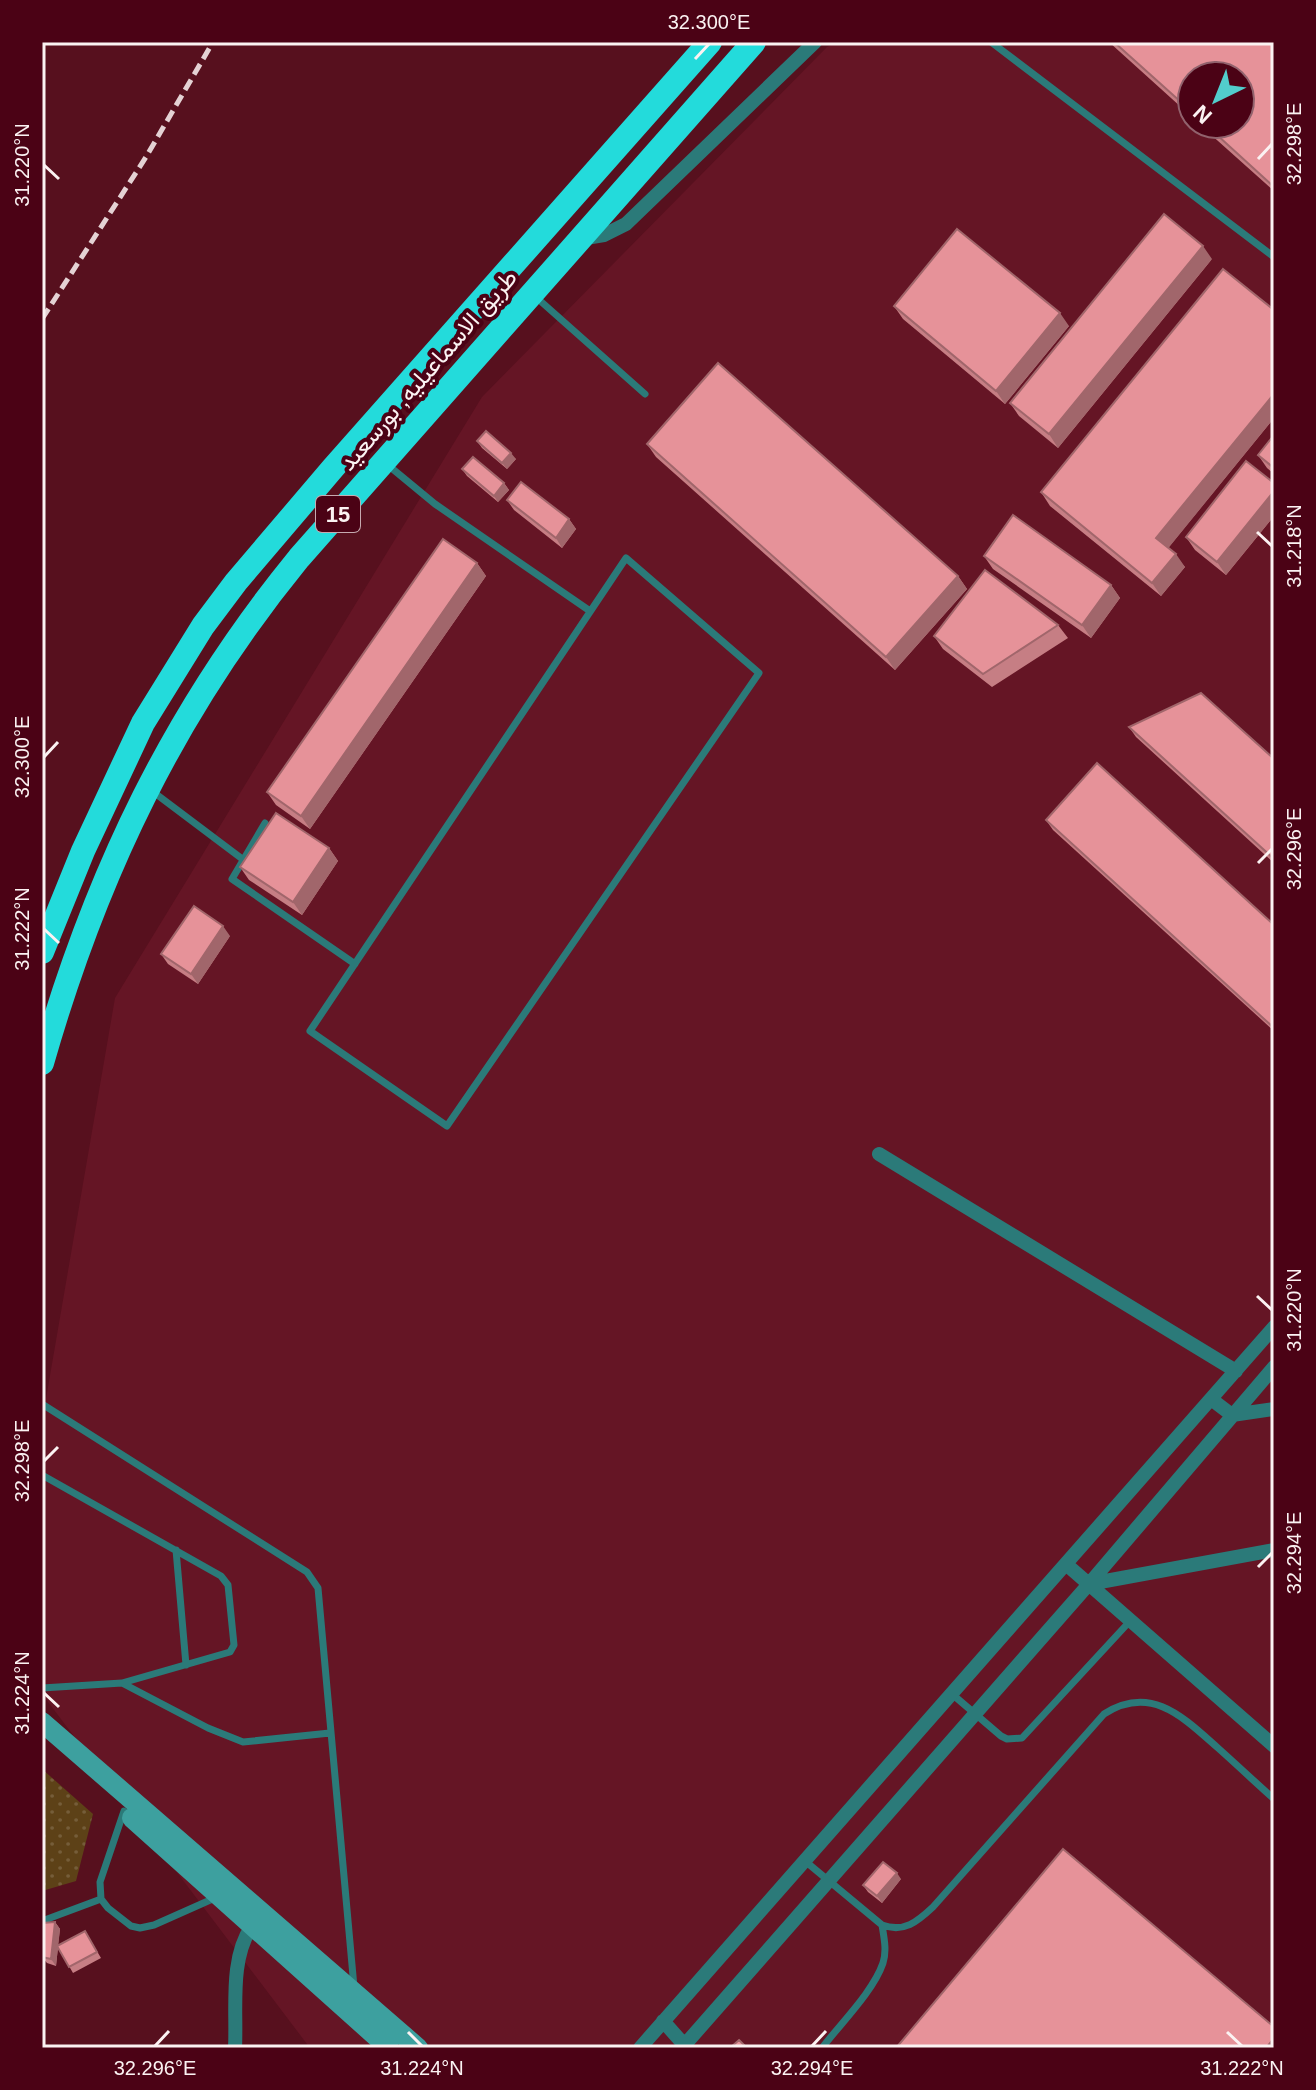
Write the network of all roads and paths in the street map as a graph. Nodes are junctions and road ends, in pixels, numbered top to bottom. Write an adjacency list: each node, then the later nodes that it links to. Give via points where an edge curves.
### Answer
1 (710, 42): 9 (highway, طريق الاسماعيليه, بورسعيد / 15)
2 (754, 42): 5 (highway, طريق الاسماعيليه, بورسعيد / 15)
3 (815, 42): 5 (street, via 626,224)
4 (991, 42): 6 (lane)
5 (580, 239): 7 (highway, طريق الاسماعيليه, بورسعيد / 15)
6 (1274, 257)
7 (532, 293): 8 (lane); 10 (highway, طريق الاسماعيليه, بورسعيد / 15)
8 (645, 394)
9 (378, 417): 10 (highway); 12 (highway, طريق الاسماعيليه, بورسعيد / 15)
10 (403, 440): 11 (highway, طريق الاسماعيليه, بورسعيد / 15)
11 (384, 462): 13 (highway, طريق الاسماعيليه, بورسعيد / 15); 14 (lane, via 435,504)
12 (333, 468): 13 (highway, 15, via 346,474); 19 (highway, طريق الاسماعيليه, بورسعيد / 15, via 236,582 171,674 90,837)
13 (358, 491): 15 (highway, طريق الاسماعيليه, بورسعيد / 15, via 232,645)
14 (590, 611): 20 (lane); 20 (lane, via 626,558 759,673 447,1126 310,1031)
15 (148, 787): 17 (lane); 21 (highway, طريق الاسماعيليه, بورسعيد / 15, via 96,903)
16 (265, 823): 17 (lane)
17 (243, 859): 18 (lane); 20 (lane, via 232,879)
18 (254, 867)
19 (42, 952)
20 (355, 964)
21 (42, 1063)
22 (879, 1154): 25 (street)
23 (1274, 1327): 25 (street)
24 (1274, 1367): 29 (street)
25 (1236, 1371): 26 (street)
26 (1211, 1399): 29 (street); 33 (street)
27 (42, 1404): 42 (lane, via 307,1572 318,1588)
28 (1274, 1409): 29 (street)
29 (1232, 1415): 34 (street)
30 (42, 1475): 31 (lane)
31 (176, 1550): 36 (lane); 36 (lane, via 228,1585 234,1645 230,1652)
32 (1274, 1550): 34 (street)
33 (1067, 1565): 34 (street); 39 (street)
34 (1089, 1584): 35 (street); 40 (street)
35 (1131, 1620): 40 (lane, via 1026,1735 1007,1739); 44 (street)
36 (186, 1665): 37 (lane)
37 (122, 1683): 38 (lane); 42 (lane, via 243,1742)
38 (42, 1688)
39 (952, 1694): 40 (lane); 47 (street)
40 (975, 1714): 48 (street)
41 (42, 1722): 46 (street)
42 (330, 1733): 54 (lane)
43 (42, 1738): 46 (street)
44 (1274, 1746)
45 (1274, 1799): 52 (lane, via 1168,1708 1146,1702 1116,1706 918,1921 894,1929)
46 (128, 1806): 49 (street); 50 (lane, via 100,1882); 54 (street, via 250,1900)
47 (805, 1861): 48 (lane); 55 (street)
48 (829, 1882): 52 (lane); 56 (street)
49 (219, 1896): 50 (lane, via 140,1928); 53 (street)
50 (101, 1899): 51 (lane)
51 (42, 1921)
52 (882, 1925): 61 (lane, via 883,1962)
53 (252, 1926): 57 (street, via 239,1955); 58 (street)
54 (355, 1993): 59 (street)
55 (663, 2021): 56 (street); 60 (street)
56 (684, 2047)
57 (235, 2048)
58 (389, 2048)
59 (418, 2048)
60 (640, 2048)
61 (822, 2048)

